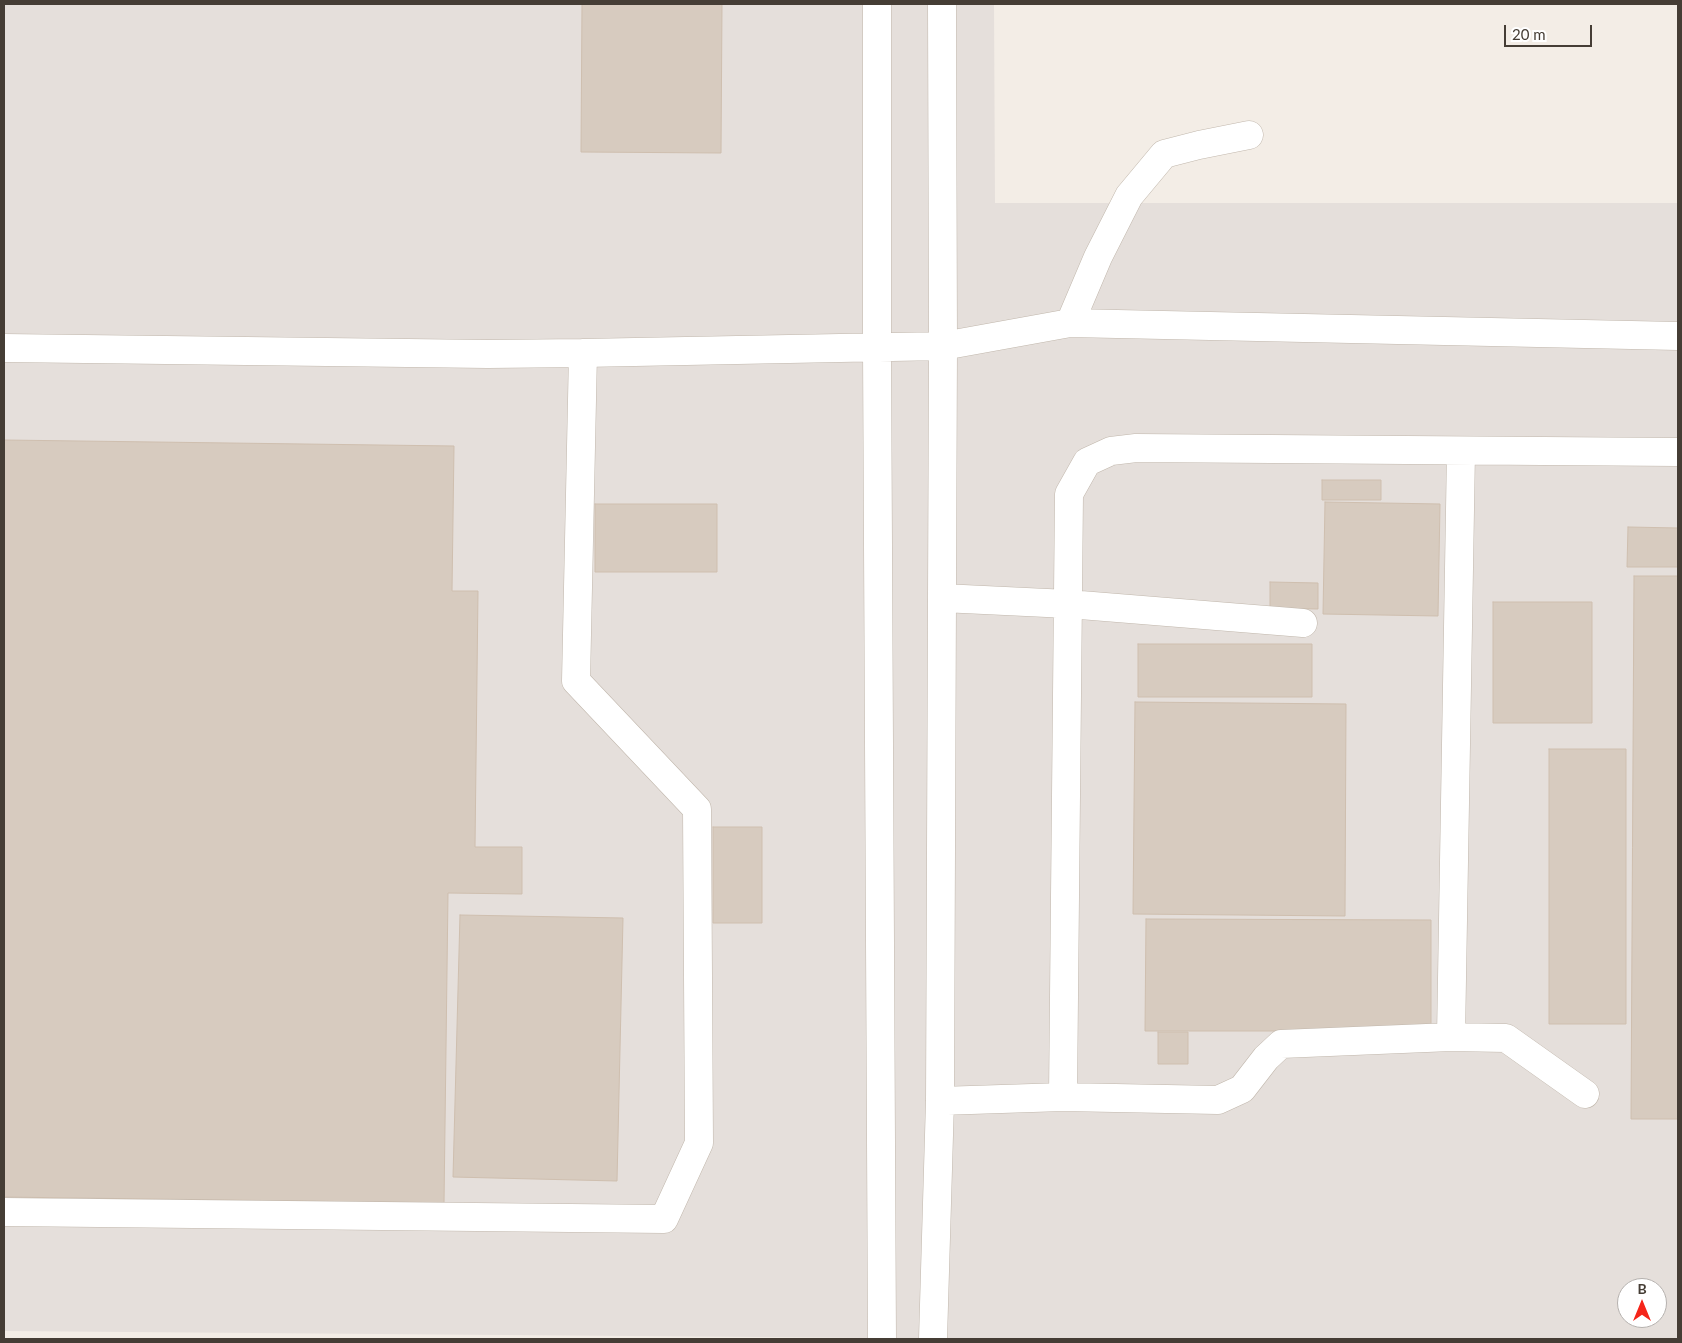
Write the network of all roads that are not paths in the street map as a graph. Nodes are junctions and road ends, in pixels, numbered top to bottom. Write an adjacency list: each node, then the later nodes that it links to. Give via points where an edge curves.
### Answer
1 (878, 4): 6 (lane)
2 (942, 4): 7 (lane)
3 (1249, 135): 4 (lane, via 1164,154 1129,196)
4 (1070, 323): 5 (lane); 7 (lane)
5 (1678, 336)
6 (876, 346): 7 (lane); 9 (lane); 20 (lane)
7 (943, 346): 12 (lane)
8 (4, 348): 9 (lane)
9 (583, 353): 19 (lane, via 576,681 697,809 699,1143 664,1219)
10 (1462, 451): 11 (lane); 13 (lane, via 1136,448 1110,451 1087,462 1069,494); 15 (lane)
11 (1678, 452)
12 (942, 598): 13 (lane); 18 (lane)
13 (1068, 604): 14 (lane); 17 (lane)
14 (1303, 623)
15 (1451, 1037): 16 (lane, via 1506,1038); 17 (lane, via 1281,1044 1242,1089 1218,1100)
16 (1585, 1094)
17 (1062, 1097): 18 (lane)
18 (940, 1101): 21 (lane)
19 (4, 1212)
20 (882, 1339)
21 (933, 1339)

